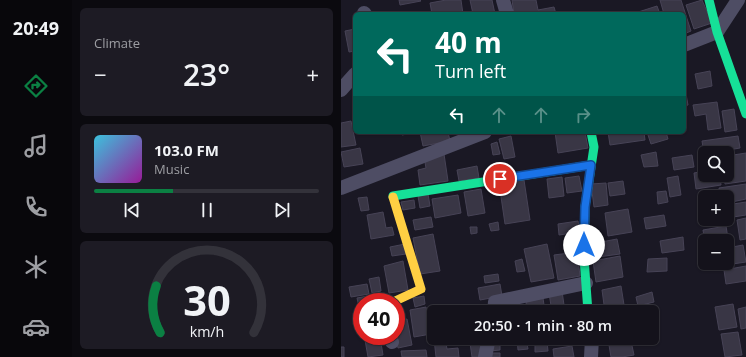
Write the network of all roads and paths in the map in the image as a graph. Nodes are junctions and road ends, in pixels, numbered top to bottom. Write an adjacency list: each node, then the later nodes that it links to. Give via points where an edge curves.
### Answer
1 (503, 0): 4 (street)
2 (709, 0): 5 (street)
3 (738, 0): 5 (street)
4 (506, 12)
5 (717, 32): 6 (street); 9 (street)
6 (686, 44)
7 (353, 76): 8 (street)
8 (341, 90)
9 (746, 114)
10 (480, 134): 13 (street)
11 (591, 134): 12 (street, via 594,146)
12 (591, 165): 14 (street, via 585,207); 15 (street, via 393,196 421,289)
13 (341, 188)
14 (586, 283): 16 (street, via 495,302); 17 (street)
15 (405, 296)
16 (494, 305)
17 (588, 305)
18 (488, 345): 20 (street)
19 (592, 345): 21 (street)
20 (485, 357)
21 (591, 357)

